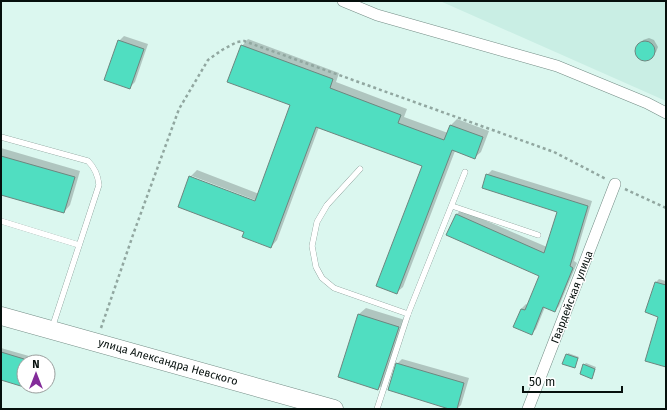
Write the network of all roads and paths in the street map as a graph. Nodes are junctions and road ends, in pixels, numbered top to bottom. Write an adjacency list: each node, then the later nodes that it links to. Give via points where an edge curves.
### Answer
1 (343, 1): 2 (street, via 377,15 557,66)
2 (666, 113)
3 (1, 137): 11 (lane, via 88,161 94,168 99,185)
4 (360, 169): 12 (lane, via 327,205 317,222 312,246 316,267 322,278 334,288)
5 (465, 172): 7 (lane)
6 (615, 184): 8 (path); 15 (path, via 554,152 244,41 236,42 208,60 179,109); 18 (street, Гвардейская улица)
7 (452, 206): 10 (lane); 12 (lane)
8 (666, 208)
9 (1, 221): 11 (lane)
10 (538, 235)
11 (79, 245): 14 (lane)
12 (408, 314): 17 (lane)
13 (1, 316): 14 (main road, улица Александра Невского)
14 (51, 330): 15 (main road, улица Александра Невского)
15 (96, 342): 16 (main road, улица Александра Невского)
16 (334, 409)
17 (377, 409)
18 (528, 409)

